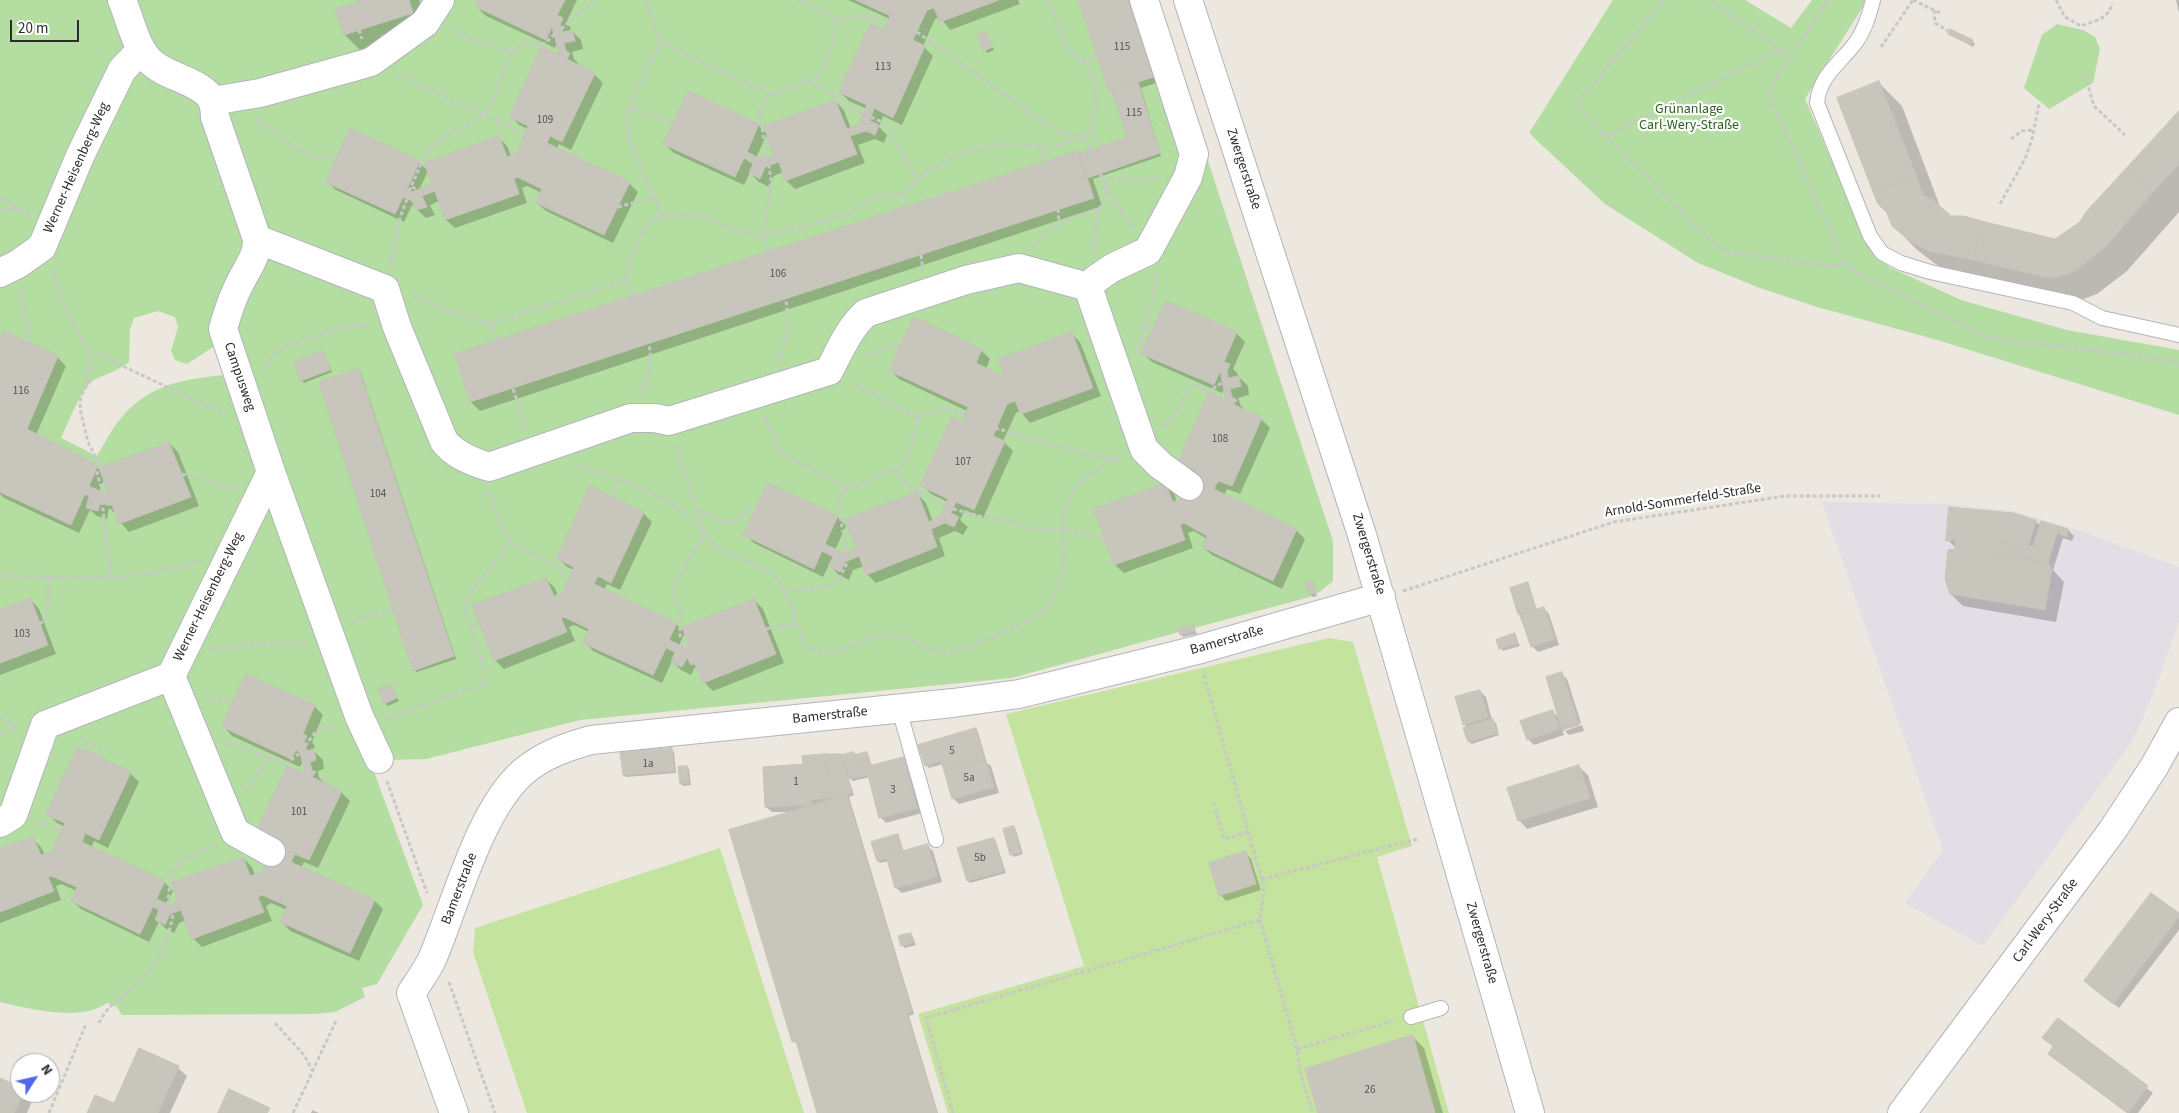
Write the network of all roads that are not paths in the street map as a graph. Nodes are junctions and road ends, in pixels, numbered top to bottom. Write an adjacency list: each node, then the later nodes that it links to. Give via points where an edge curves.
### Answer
1 (122, 0): 6 (street)
2 (1144, 0): 10 (street, via 1194,154 1188,178 1148,251 1112,268)
3 (1188, 0): 16 (street, Zwergerstraße)
4 (1873, 0): 11 (lane, via 1854,46 1834,65 1818,90 1817,104 1870,236 1882,253 1930,272 2073,303 2102,318)
5 (435, 8): 7 (street, via 412,34 371,62 260,94)
6 (141, 50): 7 (street, via 155,67); 9 (street, Werner-Heisenberg-Weg, via 122,70 46,236)
7 (222, 99): 8 (street, via 216,117)
8 (258, 239): 10 (street, via 385,289 397,327 444,441 459,454 488,467 631,418 669,421 829,371 857,321 866,313 966,280 1019,268); 12 (street, Campusweg, via 258,249 235,293 223,329)
9 (9, 269)
10 (1088, 287): 13 (street, via 1142,444 1160,465)
11 (2179, 336)
12 (271, 472): 14 (street, Werner-Heisenberg-Weg); 15 (street, Campusweg)
13 (1189, 486)
14 (253, 507): 15 (street, Werner-Heisenberg-Weg, via 276,513); 17 (street, Werner-Heisenberg-Weg)
15 (292, 529): 20 (street, Campusweg, via 361,721)
16 (1381, 597): 18 (street, Bamerstraße, via 1197,650 1019,694); 27 (street, Zwergerstraße)
17 (176, 665): 21 (street, Werner-Heisenberg-Weg, via 45,725 13,815); 23 (street, Werner-Heisenberg-Weg, via 233,826)
18 (899, 709): 22 (lane); 26 (street, Bamerstraße, via 591,740 562,748 522,773 504,794 479,839 432,959 411,993)
19 (2179, 722): 28 (street, Carl-Wery-Straße, via 2112,831)
20 (379, 760)
21 (0, 823)
22 (936, 840)
23 (271, 852)
24 (1442, 1008): 25 (lane)
25 (1411, 1017)
26 (454, 1113)
27 (1530, 1113)
28 (1902, 1113)

